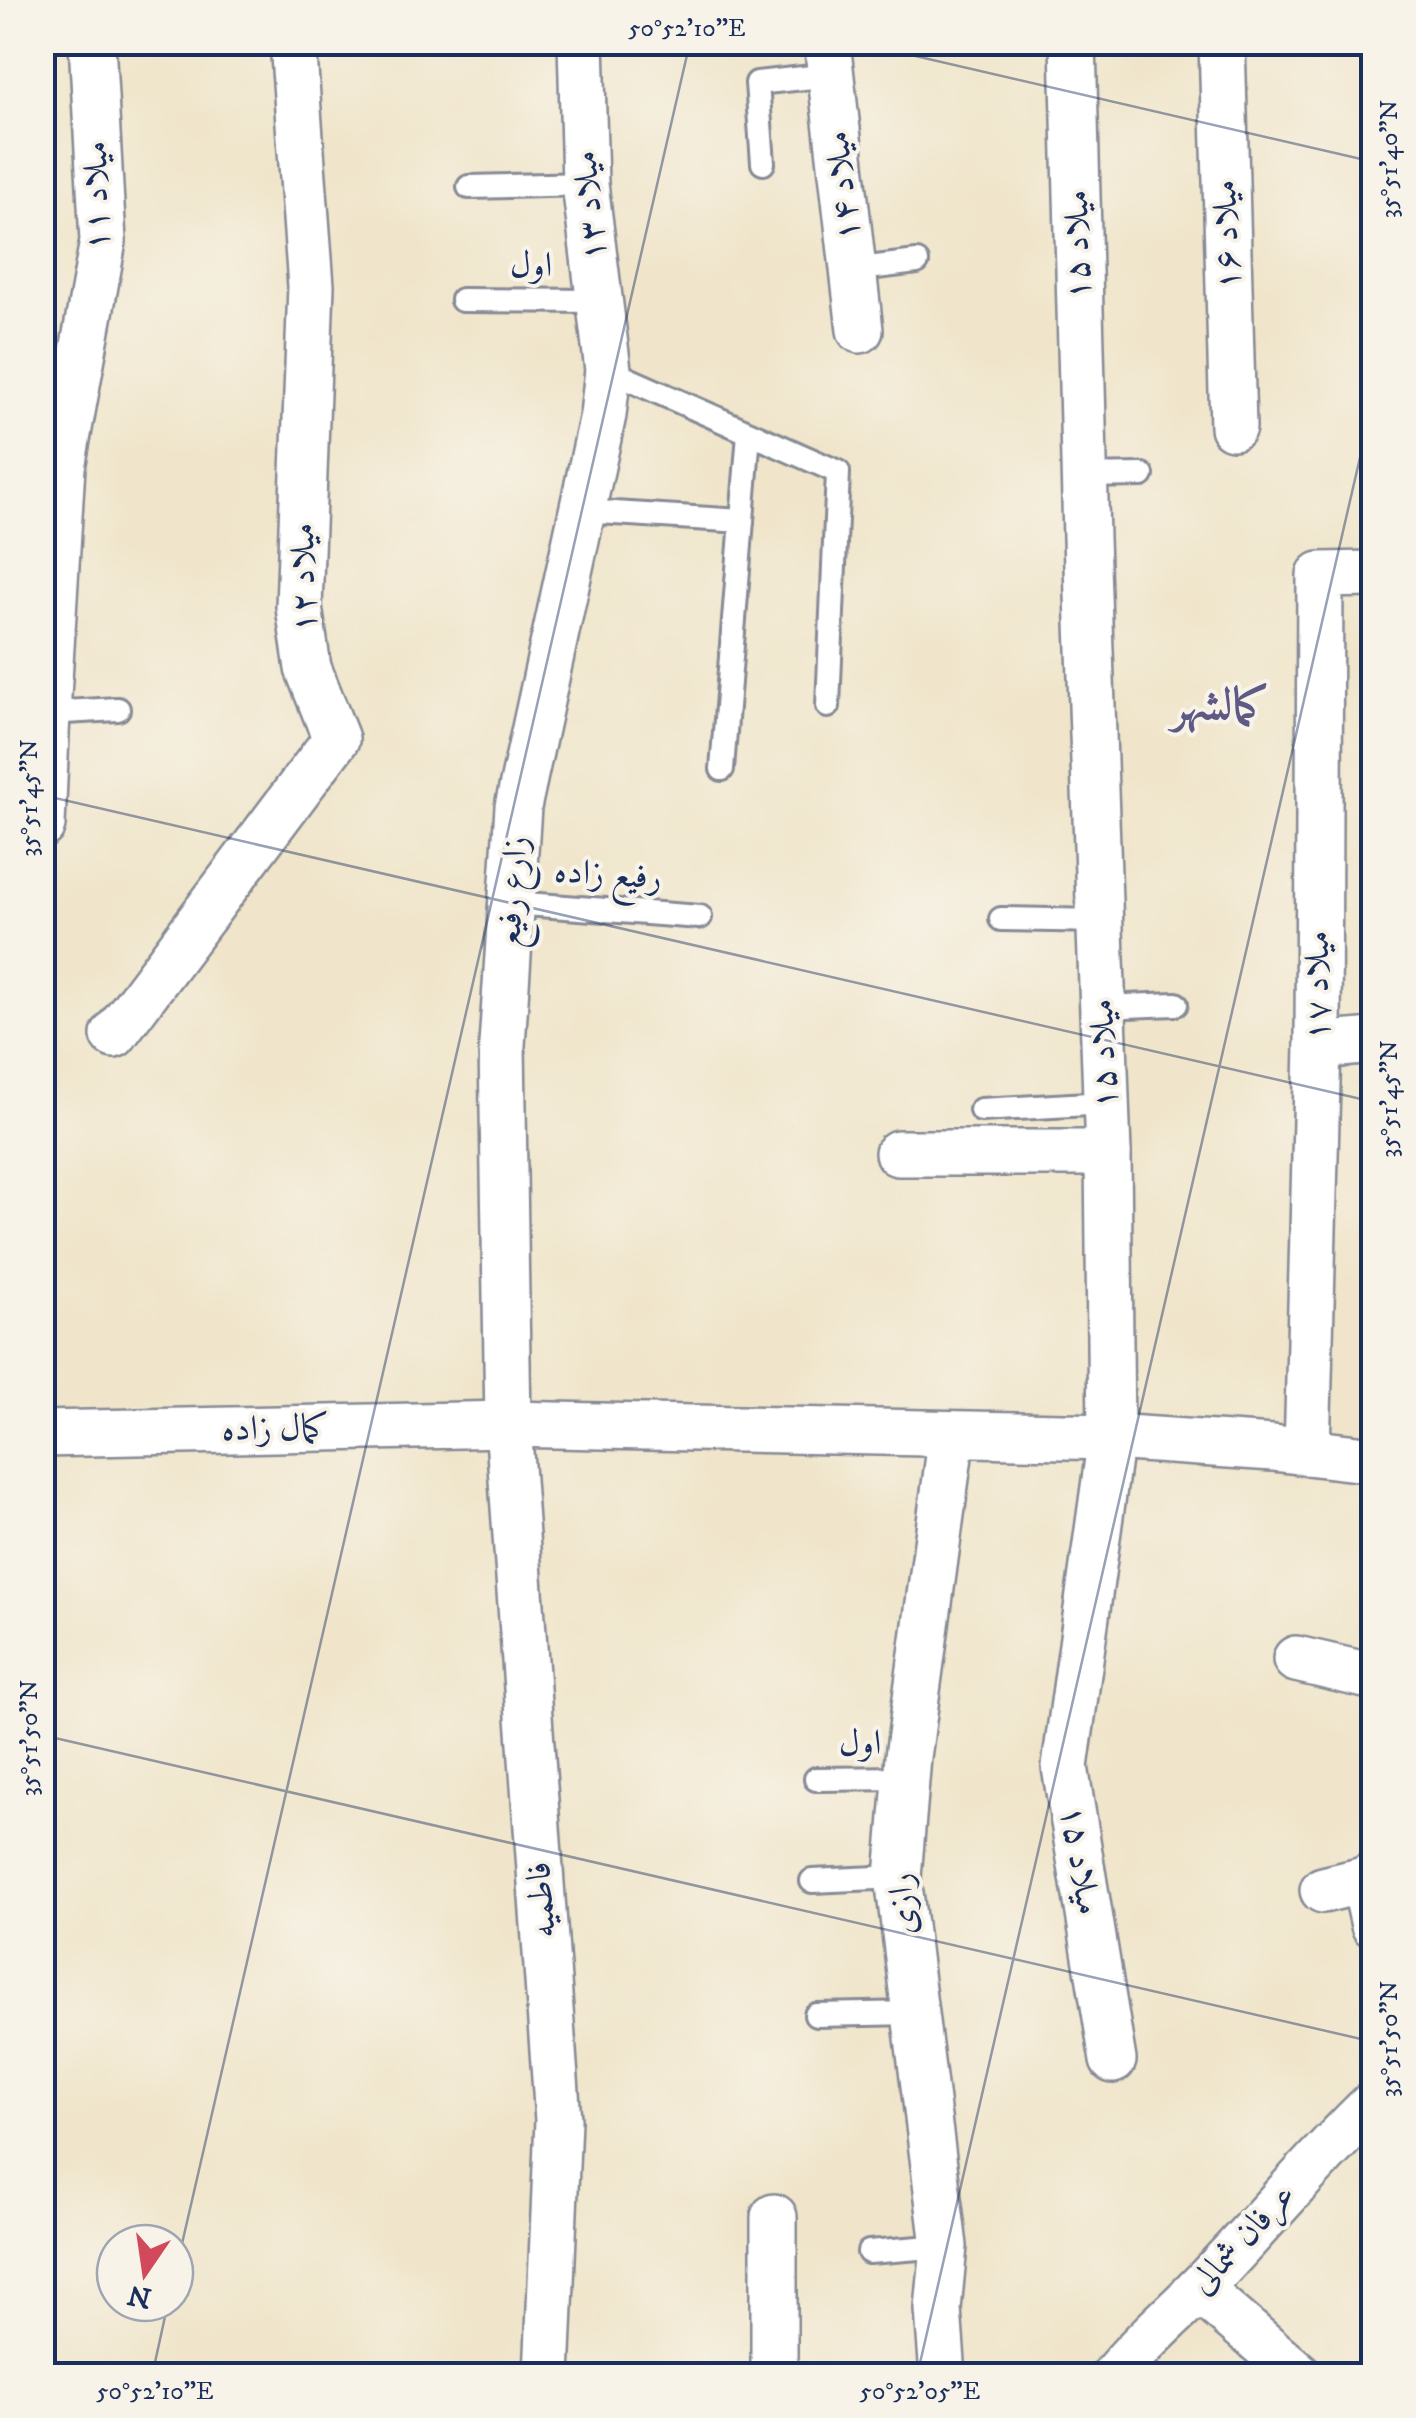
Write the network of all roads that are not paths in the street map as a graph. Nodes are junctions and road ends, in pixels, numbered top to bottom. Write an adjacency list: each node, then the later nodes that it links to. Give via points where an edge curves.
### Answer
1 (92, 42): 25 (street, میلاد ۱۱, via 103,241 62,467)
2 (292, 42): 34 (street, میلاد ۱۲, via 311,286 298,607 308,668 336,739)
3 (582, 42): 8 (street, میلاد ۱۳)
4 (1074, 42): 19 (street, میلاد ۱۵)
5 (1222, 42): 16 (street, میلاد ۱۶)
6 (829, 59): 7 (lane, via 757,82); 11 (street, میلاد ۱۴)
7 (763, 162)
8 (585, 184): 9 (lane); 13 (street, میلاد ۱۳)
9 (469, 187)
10 (918, 262): 11 (lane)
11 (852, 270): 14 (street, میلاد ۱۴)
12 (462, 300): 13 (lane, اول)
13 (600, 301): 15 (street, میلاد ۱۳)
14 (860, 330)
15 (608, 370): 17 (lane); 20 (street, زارع رفیع)
16 (1232, 427)
17 (749, 433): 21 (lane); 23 (lane, via 838,472)
18 (1142, 475): 19 (lane)
19 (1084, 476): 31 (street, میلاد ۱۵)
20 (582, 511): 21 (lane); 28 (street, زارع رفیع, via 518,807)
21 (742, 521): 26 (lane)
22 (1374, 574): 36 (street, میلاد ۱۷, via 1320,575)
23 (828, 706)
24 (118, 710): 25 (lane)
25 (47, 712): 27 (street, میلاد ۱۱)
26 (722, 769)
27 (42, 826)
28 (512, 903): 29 (lane, رفیع زاده); 41 (street, زارع رفیع, via 502,1045)
29 (700, 917)
30 (1001, 919): 31 (lane)
31 (1099, 921): 33 (street, میلاد ۱۵)
32 (1176, 1004): 33 (lane)
33 (1102, 1007): 37 (street, میلاد ۱۵)
34 (114, 1035)
35 (1374, 1041): 36 (street)
36 (1318, 1046): 45 (street, میلاد ۱۷)
37 (1106, 1103): 38 (lane); 40 (street, میلاد ۱۵)
38 (980, 1110)
39 (898, 1153): 40 (street)
40 (1108, 1153): 44 (street, میلاد ۱۵)
41 (508, 1424): 42 (street, کمال زاده); 43 (street, کمال زاده); 63 (street, فاطمیه, via 558,2120)
42 (42, 1434)
43 (952, 1434): 44 (street, کمال زاده); 49 (street, رازی)
44 (1110, 1437): 45 (street, کمال زاده); 57 (street, میلاد ۱۵, via 1066,1766)
45 (1306, 1452): 46 (street, کمال زاده)
46 (1374, 1460)
47 (1296, 1659): 48 (street)
48 (1374, 1677)
49 (906, 1778): 50 (lane, اول); 51 (street, رازی)
50 (816, 1779)
51 (898, 1878): 53 (lane); 55 (street, رازی)
52 (1354, 1881): 54 (street)
53 (812, 1882)
54 (1374, 1925)
55 (914, 2012): 56 (lane); 60 (street, رازی)
56 (816, 2015)
57 (1113, 2060)
58 (1374, 2103): 62 (street, عرفان شمالی)
59 (774, 2217): 64 (street)
60 (944, 2246): 61 (lane); 65 (street, رازی, via 938,2309)
61 (869, 2252)
62 (1199, 2289): 66 (street, عرفان شمالی); 67 (street)
63 (547, 2376)
64 (774, 2376)
65 (944, 2376)
66 (1114, 2376)
67 (1300, 2376)

